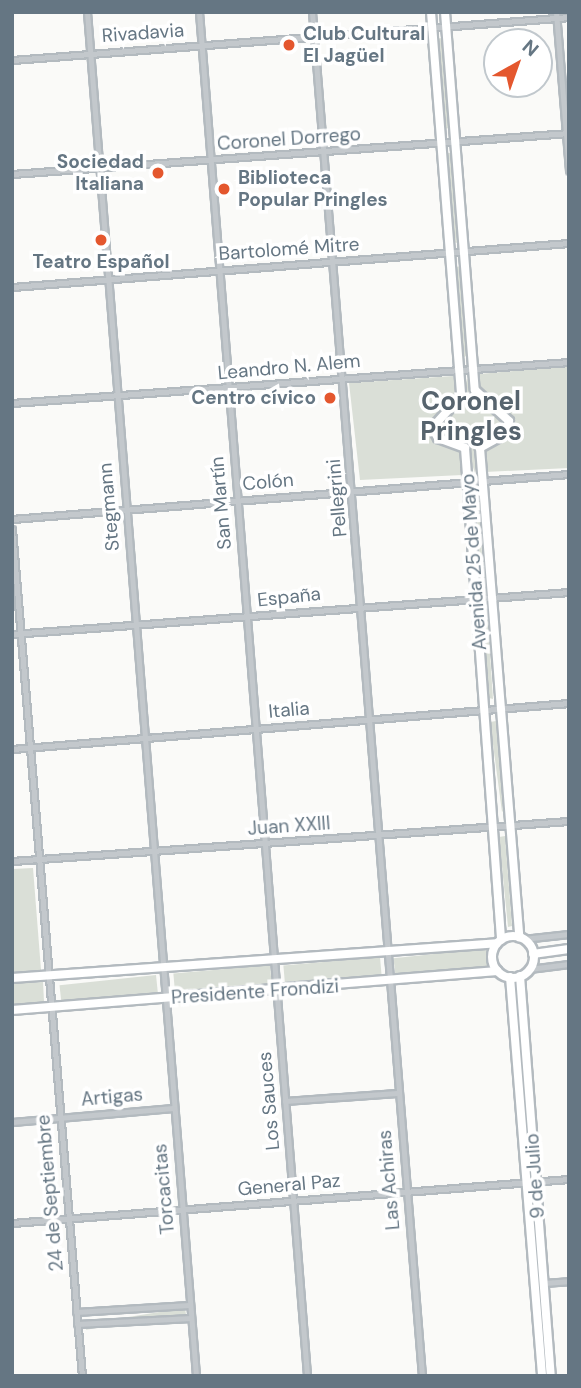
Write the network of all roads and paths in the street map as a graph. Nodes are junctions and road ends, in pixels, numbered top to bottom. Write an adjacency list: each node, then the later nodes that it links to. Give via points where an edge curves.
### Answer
1 (87, 12): 12 (street, Stegmann)
2 (199, 12): 11 (street, San Martín)
3 (312, 12): 10 (street, Pellegrini)
4 (431, 12): 9 (main road, Avenida 25 de Mayo)
5 (445, 12): 8 (main road, Avenida 25 de Mayo)
6 (556, 15): 7 (street, Rivadavia); 8 (street, Rivadavia); 14 (street)
7 (569, 17)
8 (446, 27): 9 (street, Rivadavia); 15 (main road, Avenida 25 de Mayo)
9 (432, 28): 10 (street, Rivadavia); 16 (main road, Avenida 25 de Mayo)
10 (314, 37): 11 (street, Rivadavia); 17 (street, Pellegrini)
11 (202, 45): 12 (street, Rivadavia); 18 (street, San Martín)
12 (90, 52): 13 (street, Rivadavia); 19 (street, Stegmann)
13 (12, 60)
14 (567, 133): 15 (street, Coronel Dorrego); 20 (street)
15 (455, 142): 16 (street, Coronel Dorrego); 23 (main road, Avenida 25 de Mayo)
16 (441, 143): 17 (street, Coronel Dorrego); 24 (main road, Avenida 25 de Mayo)
17 (323, 152): 18 (street, Coronel Dorrego); 25 (street, Pellegrini)
18 (211, 160): 19 (street, Coronel Dorrego); 26 (street, San Martín)
19 (99, 167): 21 (street, Coronel Dorrego); 27 (street, Stegmann)
20 (569, 170)
21 (12, 174)
22 (569, 243): 23 (street, Bartolomé Mitre)
23 (464, 251): 24 (street, Bartolomé Mitre); 30 (main road, Avenida 25 de Mayo)
24 (450, 252): 25 (street, Bartolomé Mitre); 31 (main road, Avenida 25 de Mayo)
25 (332, 262): 26 (street, Bartolomé Mitre); 32 (street, Pellegrini)
26 (220, 270): 27 (street, Bartolomé Mitre); 33 (street, San Martín)
27 (108, 279): 28 (street, Bartolomé Mitre); 34 (street, Stegmann)
28 (12, 287)
29 (569, 362): 30 (street, Leandro N. Alem)
30 (474, 370): 31 (street, Leandro N. Alem); 37 (main road, Avenida 25 de Mayo, via 477,396 509,421 505,434 482,444)
31 (460, 371): 32 (street, Leandro N. Alem); 38 (main road, Avenida 25 de Mayo, via 461,399 432,428 441,440 463,444)
32 (343, 376): 33 (street, Leandro N. Alem); 39 (street, Pellegrini)
33 (228, 388): 34 (street, Leandro N. Alem); 40 (street, San Martín)
34 (116, 396): 35 (street, Leandro N. Alem); 41 (street, Stegmann)
35 (12, 404)
36 (569, 474): 37 (street, Colón)
37 (482, 481): 38 (street, Colón); 45 (main road, Avenida 25 de Mayo)
38 (467, 482): 39 (street, Colón); 46 (main road, Avenida 25 de Mayo)
39 (353, 491): 40 (street, Colón); 47 (street, Pellegrini)
40 (237, 500): 41 (street, Colón); 48 (street, San Martín)
41 (125, 510): 42 (street, Colón); 49 (street, Stegmann)
42 (12, 519)
43 (12, 529): 51 (street, 24 de Septiembre)
44 (569, 592): 45 (street, España)
45 (491, 596): 46 (street, España); 53 (main road, Avenida 25 de Mayo)
46 (476, 597): 47 (street, España); 54 (main road, Avenida 25 de Mayo)
47 (362, 605): 48 (street, España); 55 (street, Pellegrini)
48 (247, 618): 49 (street, España); 56 (street, San Martín)
49 (135, 625): 51 (street, España); 57 (street, Stegmann)
50 (12, 634): 51 (street, España)
51 (21, 634): 58 (street, 24 de Septiembre)
52 (569, 703): 53 (street, Italia)
53 (500, 709): 54 (street, Italia); 61 (main road, Avenida 25 de Mayo)
54 (485, 710): 55 (street, Italia); 62 (main road, Avenida 25 de Mayo)
55 (368, 720): 56 (street, Italia); 63 (street, Pellegrini)
56 (255, 729): 57 (street, Italia); 64 (street, San Martín)
57 (144, 738): 58 (street, Italia); 65 (street, Stegmann)
58 (30, 747): 59 (street, Italia); 66 (street, 24 de Septiembre)
59 (12, 748)
60 (569, 821): 61 (street, Juan XXIII)
61 (509, 825): 62 (street, Juan XXIII); 69 (main road, Avenida 25 de Mayo)
62 (493, 827): 63 (street, Juan XXIII); 70 (main road, Avenida 25 de Mayo)
63 (377, 835): 64 (street, Juan XXIII); 72 (street, Pellegrini)
64 (264, 844): 65 (street, Juan XXIII); 74 (street, San Martín)
65 (153, 851): 66 (street, Juan XXIII); 76 (street, Stegmann)
66 (39, 860): 67 (street, Juan XXIII); 79 (street, 24 de Septiembre)
67 (12, 861)
68 (569, 934): 69 (street)
69 (521, 938): 70 (main road); 73 (main road)
70 (499, 941): 72 (main road, Presidente Frondizi); 78 (main road, via 492,960)
71 (569, 949): 73 (main road)
72 (386, 952): 74 (main road, Presidente Frondizi); 83 (street, Pellegrini)
73 (533, 954): 77 (main road)
74 (274, 960): 76 (main road, Presidente Frondizi); 84 (street, San Martín)
75 (569, 964): 77 (street)
76 (162, 967): 79 (main road, Presidente Frondizi); 85 (street, Stegmann)
77 (530, 969): 80 (main road)
78 (497, 971): 81 (main road); 83 (main road, Presidente Frondizi)
79 (48, 976): 82 (main road, Presidente Frondizi); 86 (street, 24 de Septiembre)
80 (520, 976): 81 (main road); 88 (main road, 9 de Julio)
81 (510, 977): 89 (main road, 9 de Julio)
82 (12, 978)
83 (389, 981): 84 (main road, Presidente Frondizi); 90 (street, Las Achiras)
84 (276, 991): 85 (main road, Presidente Frondizi); 91 (street, Los Sauces)
85 (164, 999): 86 (main road, Presidente Frondizi); 92 (street, Torcacitas)
86 (51, 1007): 87 (main road, Presidente Frondizi); 93 (street, 24 de Septiembre)
87 (12, 1010)
88 (528, 1080): 89 (main road); 96 (main road, 9 de Julio)
89 (518, 1081): 97 (main road, 9 de Julio)
90 (397, 1093): 91 (street); 98 (street, Las Achiras)
91 (285, 1101): 99 (street, Los Sauces)
92 (173, 1108): 93 (street, Artigas); 100 (street, Torcacitas)
93 (60, 1118): 94 (street, Artigas); 101 (street, 24 de Septiembre)
94 (12, 1122)
95 (569, 1179): 96 (street, General Paz)
96 (536, 1182): 97 (street, General Paz); 105 (main road, 9 de Julio)
97 (525, 1183): 98 (street, General Paz); 104 (main road, 9 de Julio)
98 (406, 1192): 99 (street, General Paz); 113 (street, Las Achiras)
99 (293, 1201): 100 (street, General Paz); 112 (street, Los Sauces)
100 (181, 1210): 101 (street, General Paz); 106 (street, Torcacitas)
101 (68, 1219): 102 (street, General Paz); 107 (street, 24 de Septiembre)
102 (12, 1223)
103 (569, 1282): 105 (street)
104 (533, 1283): 105 (street); 114 (main road, 9 de Julio)
105 (544, 1283): 115 (main road, 9 de Julio)
106 (190, 1305): 107 (street); 108 (street, Torcacitas)
107 (76, 1312): 109 (street, 24 de Septiembre)
108 (191, 1318): 109 (street); 111 (street, Torcacitas)
109 (77, 1324): 110 (street, 24 de Septiembre)
110 (82, 1376)
111 (196, 1376)
112 (307, 1376)
113 (422, 1376)
114 (542, 1376)
115 (551, 1376)

